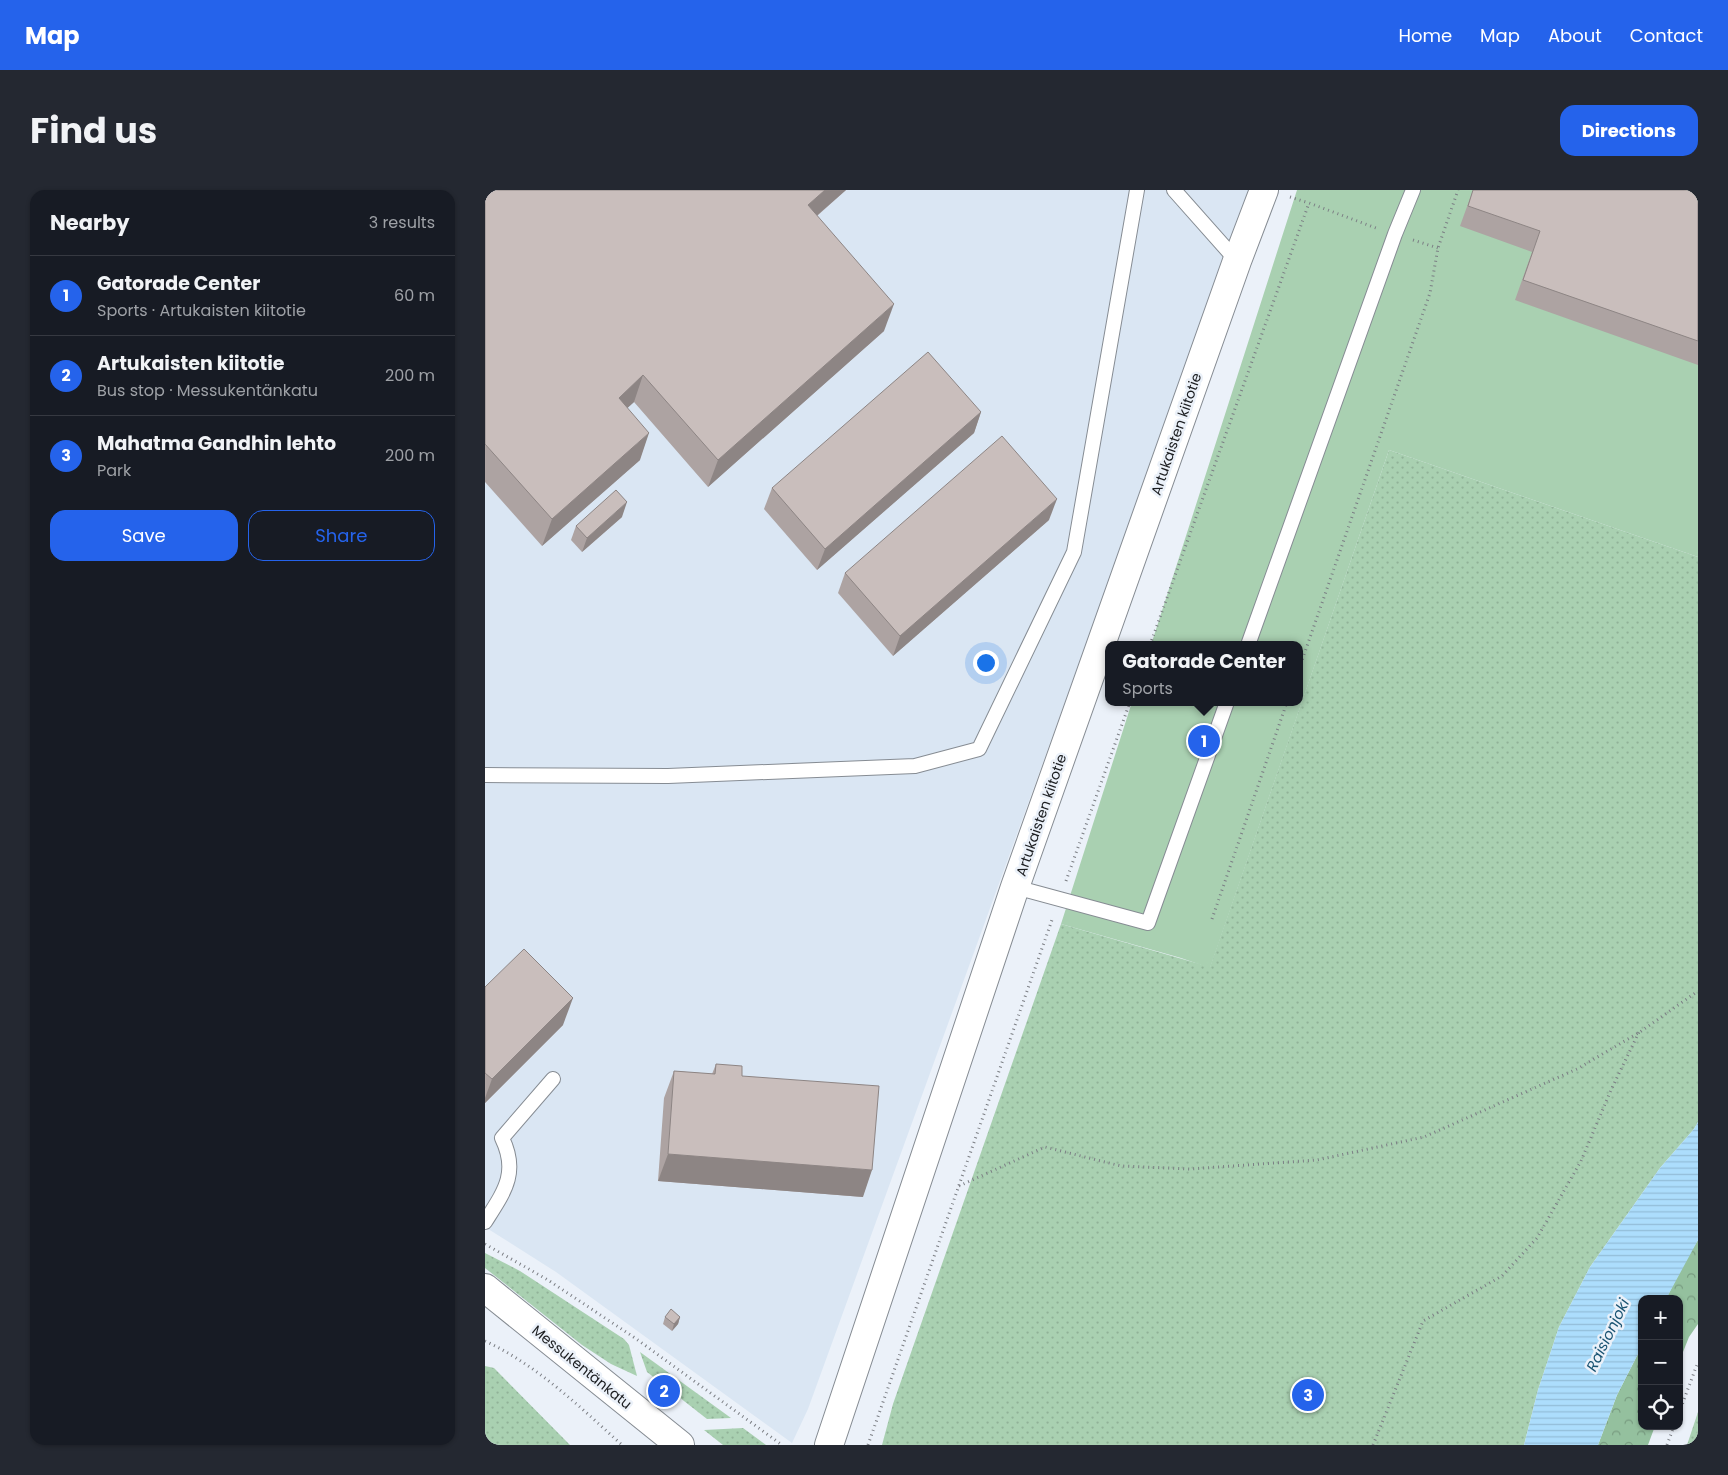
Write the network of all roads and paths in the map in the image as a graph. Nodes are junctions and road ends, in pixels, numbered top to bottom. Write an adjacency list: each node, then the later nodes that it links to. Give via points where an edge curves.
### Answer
1 (1137, 190): 15 (lane, via 1074,552 979,749 915,766 668,776)
2 (1174, 190): 8 (lane)
3 (1264, 190): 8 (street, Artukaisten kiitotie)
4 (1413, 190): 6 (lane)
5 (1458, 190): 7 (path)
6 (1395, 234): 7 (path); 9 (path, via 1309,203); 10 (lane)
7 (1438, 248): 11 (path, via 1430,293)
8 (1237, 261): 16 (street, Artukaisten kiitotie)
9 (1151, 641)
10 (1249, 641)
11 (1303, 658)
12 (1128, 706): 17 (path)
13 (1226, 706): 17 (lane, via 1148,922)
14 (1286, 706): 18 (path)
15 (485, 775)
16 (1015, 887): 17 (lane); 33 (street, Artukaisten kiitotie)
17 (1060, 899): 22 (path)
18 (1212, 919)
19 (1698, 991): 20 (path)
20 (1640, 1032): 22 (path, via 1577,1069 1425,1138 1317,1160 1190,1169 1121,1166 1045,1146); 35 (path, via 1581,1161 1537,1238 1502,1276 1423,1321)
21 (553, 1079): 23 (lane, via 502,1138 509,1152 510,1171 503,1193)
22 (959, 1186): 34 (path)
23 (485, 1222)
24 (485, 1244): 32 (path, via 548,1280 635,1338)
25 (485, 1288): 31 (street, Messukentänkatu)
26 (485, 1341): 30 (path, via 539,1374)
27 (1698, 1362): 28 (path)
28 (1683, 1402)
29 (1673, 1430): 36 (path)
30 (622, 1445)
31 (680, 1445)
32 (782, 1445)
33 (829, 1445)
34 (868, 1445)
35 (1373, 1445)
36 (1667, 1445)

